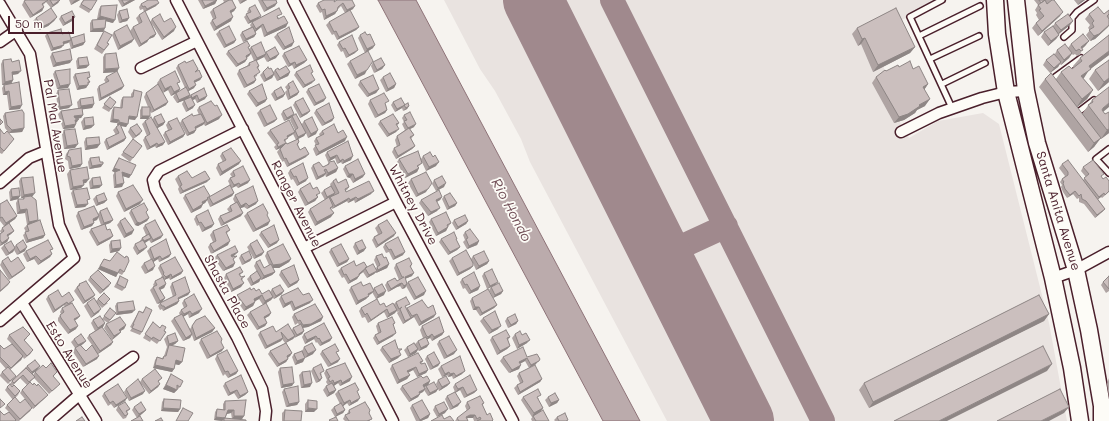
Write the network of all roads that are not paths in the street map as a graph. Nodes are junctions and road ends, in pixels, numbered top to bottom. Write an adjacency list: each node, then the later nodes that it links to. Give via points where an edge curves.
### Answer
1 (176, 0): 13 (street, Ranger Avenue)
2 (293, 0): 32 (street, Whitney Drive)
3 (942, 0): 10 (lane, via 910,17)
4 (995, 0): 22 (main road, Santa Anita Avenue, via 997,34)
5 (1016, 0): 21 (main road, Santa Anita Avenue)
6 (1094, 0): 12 (lane, via 1072,18 1072,30)
7 (0, 4): 9 (street, Pal Mal Avenue)
8 (980, 6): 10 (lane)
9 (17, 30): 14 (street); 29 (street, Pal Mal Avenue, via 30,54)
10 (919, 36): 16 (lane)
11 (979, 36): 16 (lane)
12 (1064, 37)
13 (197, 41): 18 (street); 26 (street, Ranger Avenue)
14 (0, 42)
15 (1086, 54): 20 (lane, via 1051,80)
16 (930, 59): 19 (lane)
17 (985, 63): 19 (lane)
18 (141, 68)
19 (942, 84): 24 (lane)
20 (1054, 87)
21 (1026, 91): 22 (street); 35 (main road, Santa Anita Avenue, via 1037,143)
22 (1006, 92): 24 (street); 36 (main road, Santa Anita Avenue)
23 (1098, 97): 25 (lane, via 1077,113)
24 (952, 108): 27 (street)
25 (1081, 119)
26 (244, 129): 33 (street, Ranger Avenue); 43 (street, Shasta Place, via 172,163 159,171 153,180 155,189 237,337 262,389)
27 (901, 132)
28 (1109, 149): 30 (lane, via 1096,159)
29 (46, 151): 31 (street, via 29,158); 37 (street, Pal Mal Avenue, via 59,225 74,258)
30 (1109, 173)
31 (0, 183)
32 (396, 202): 33 (street); 45 (street, Whitney Drive)
33 (304, 248): 44 (street, Ranger Avenue)
34 (1109, 252): 35 (street)
35 (1076, 270): 36 (street); 47 (main road, Santa Anita Avenue, via 1090,330)
36 (1053, 278): 46 (main road, Santa Anita Avenue)
37 (22, 303): 38 (street); 40 (street, Esto Avenue)
38 (0, 321)
39 (133, 357): 40 (street)
40 (79, 395): 41 (street); 42 (street, Esto Avenue)
41 (49, 421)
42 (96, 421)
43 (265, 421)
44 (393, 421)
45 (513, 421)
46 (1080, 421)
47 (1102, 421)

